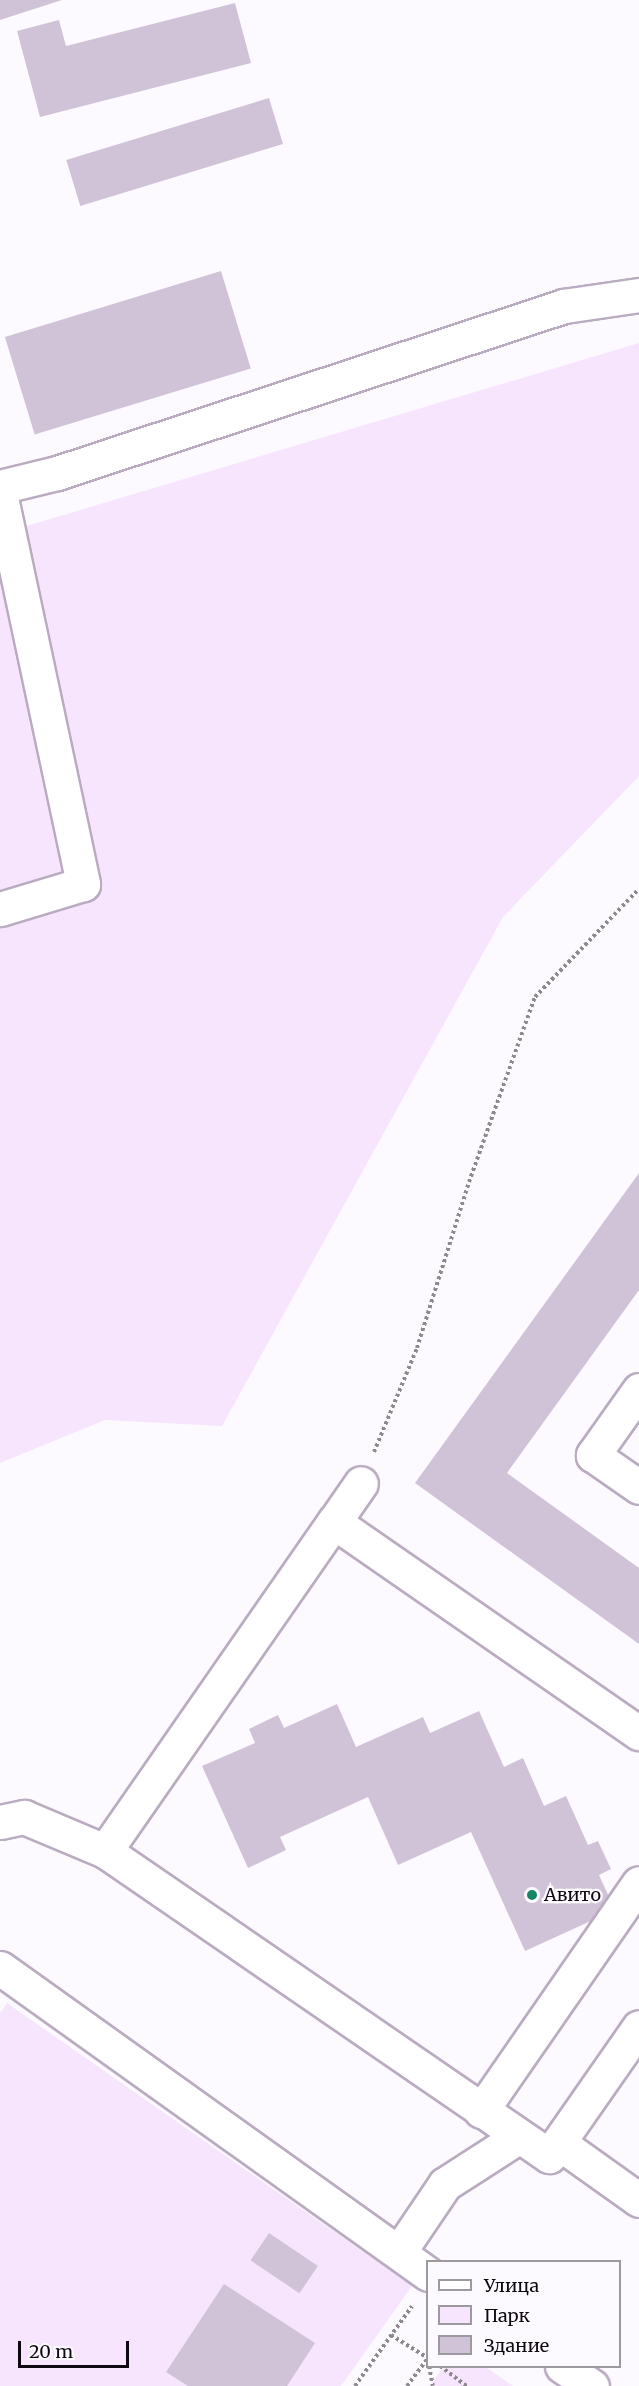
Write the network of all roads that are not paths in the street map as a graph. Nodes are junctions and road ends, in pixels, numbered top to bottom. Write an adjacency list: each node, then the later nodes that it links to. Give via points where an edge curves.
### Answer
1 (639, 295): 2 (street, via 564,306 69,469)
2 (0, 487)
3 (0, 493): 4 (street, via 83,884)
4 (0, 909)
5 (639, 1390): 7 (street, via 593,1455)
6 (361, 1483): 8 (street)
7 (639, 1487)
8 (334, 1522): 9 (street); 11 (street)
9 (639, 1733)
10 (0, 1822): 11 (street, via 24,1817)
11 (105, 1851): 15 (street)
12 (639, 1883): 15 (street)
13 (0, 1968): 19 (street)
14 (639, 2027): 17 (street)
15 (481, 2111): 16 (street)
16 (518, 2137): 17 (street, via 549,2156); 19 (street, via 445,2184)
17 (559, 2143): 18 (street)
18 (639, 2200)
19 (399, 2252): 20 (street)
20 (422, 2288)
21 (564, 2368): 22 (street)
22 (592, 2386)

